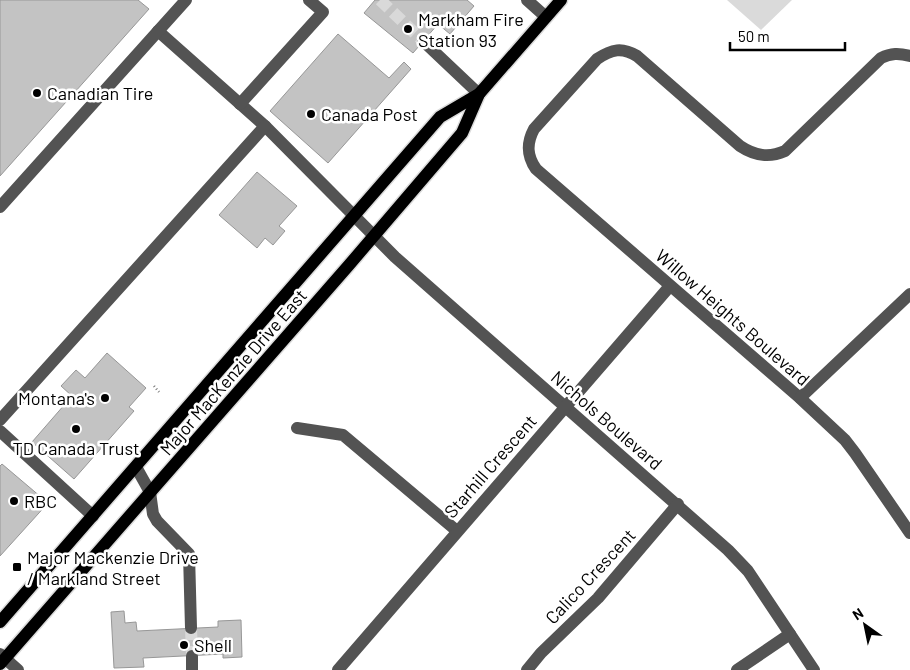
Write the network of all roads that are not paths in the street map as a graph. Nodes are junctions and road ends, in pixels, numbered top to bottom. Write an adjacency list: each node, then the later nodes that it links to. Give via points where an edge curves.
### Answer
1 (186, 0): 6 (street)
2 (309, 0): 10 (street, via 324,12)
3 (527, 0): 5 (street)
4 (562, 0): 5 (main road, Major MacKenzie Drive East)
5 (546, 17): 9 (main road, Major MacKenzie Drive East)
6 (158, 30): 10 (street, Nichols Boulevard); 12 (street)
7 (423, 41): 9 (street)
8 (910, 56): 15 (street, Willow Heights Boulevard, via 897,54 881,58 786,151 774,156 761,156 740,146 628,51 617,49 597,58 534,129 529,139 529,156 536,170)
9 (479, 94): 13 (main road, Major MacKenzie Drive East, via 440,117); 14 (main road, Major MacKenzie Drive East, via 462,133)
10 (240, 104): 11 (street, Nichols Boulevard)
11 (265, 126): 13 (street, Nichols Boulevard); 19 (street)
12 (0, 207)
13 (354, 216): 14 (street, Nichols Boulevard); 22 (main road, Major MacKenzie Drive East)
14 (374, 236): 18 (street, Nichols Boulevard); 23 (main road, Major MacKenzie Drive East)
15 (670, 286): 17 (street, Willow Heights Boulevard); 18 (street, Starhill Crescent)
16 (910, 294): 17 (street)
17 (800, 398): 27 (street, Willow Heights Boulevard, via 845,440)
18 (565, 407): 24 (street, Nichols Boulevard); 26 (street, Starhill Crescent)
19 (0, 420)
20 (297, 428): 26 (street, via 344,434)
21 (0, 432): 25 (street)
22 (136, 467): 23 (street); 25 (main road, Major MacKenzie Drive East)
23 (150, 492): 29 (street, via 157,521 189,554); 32 (main road, Major MacKenzie Drive East)
24 (678, 504): 30 (street, Nichols Boulevard, via 740,562); 36 (street, Calico Crescent, via 598,598)
25 (93, 516): 28 (main road, Major MacKenzie Drive East)
26 (457, 531): 35 (street, Starhill Crescent)
27 (910, 534)
28 (0, 622)
29 (191, 628)
30 (790, 634): 37 (street); 38 (street, Nichols Boulevard)
31 (192, 656): 34 (street)
32 (2, 659): 33 (street)
33 (18, 670)
34 (192, 670)
35 (338, 670)
36 (527, 670)
37 (737, 670)
38 (814, 670)

